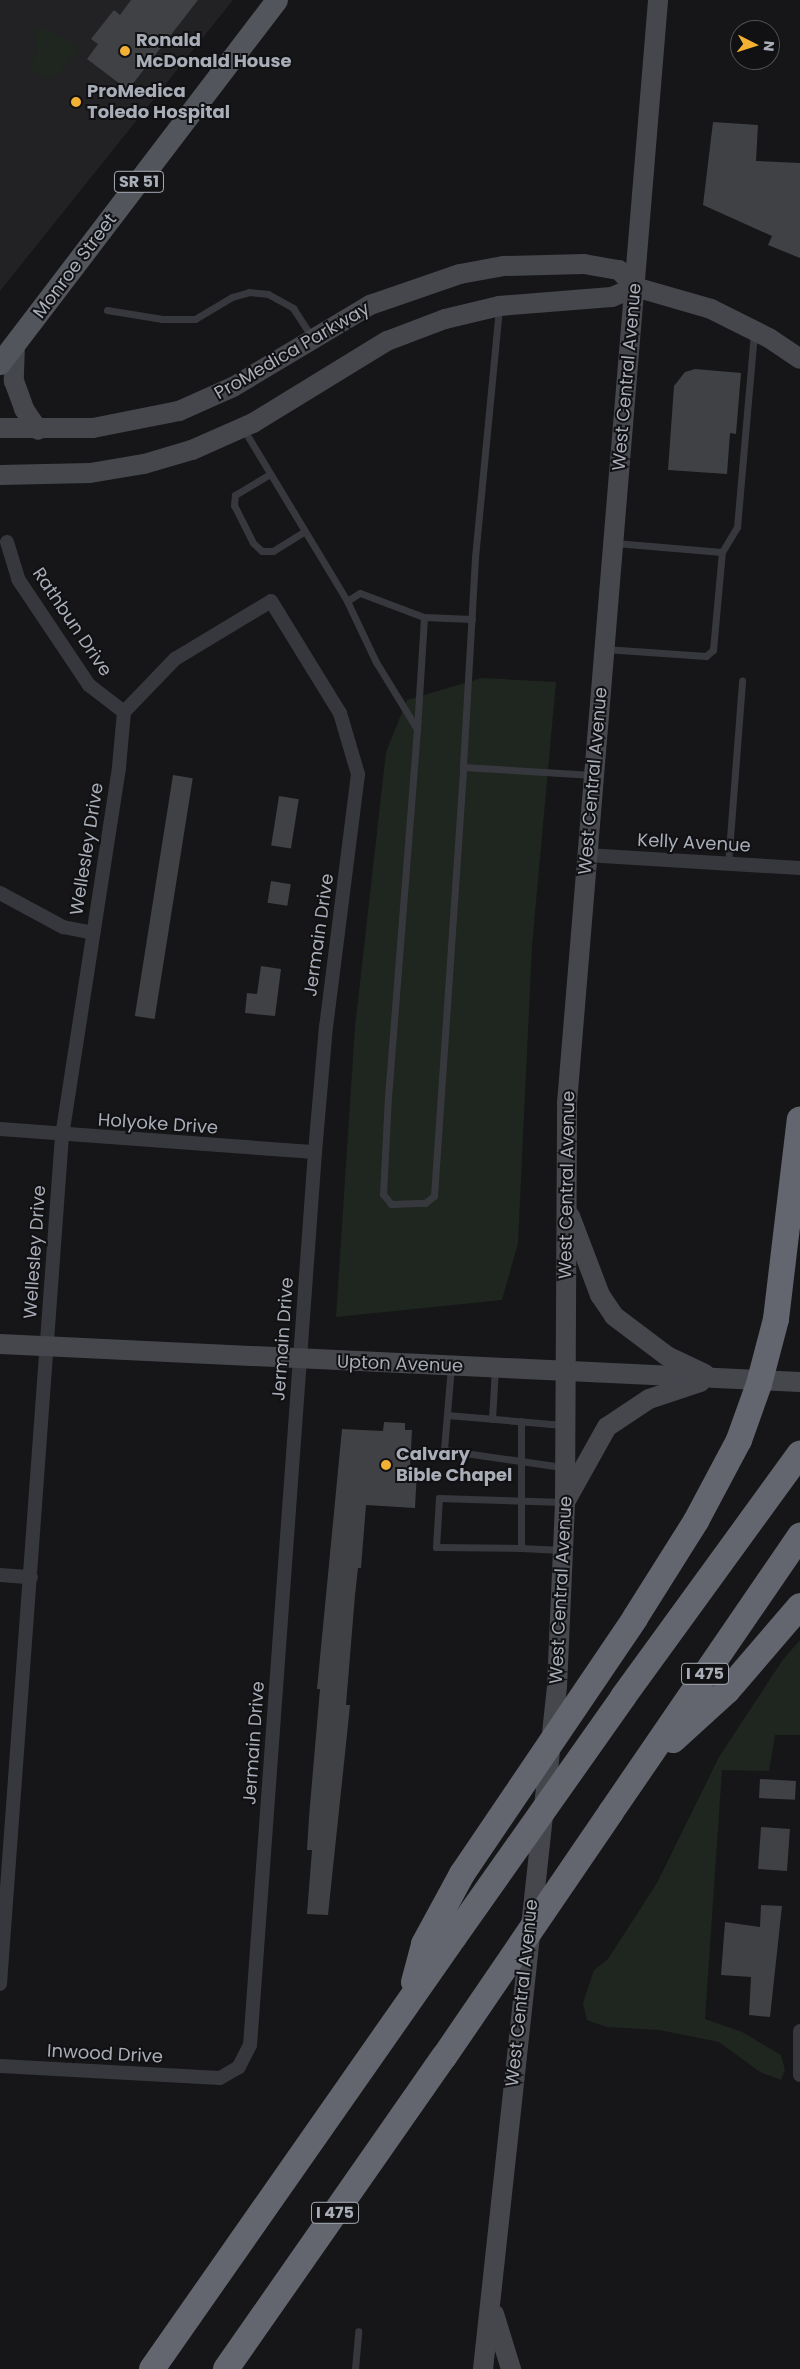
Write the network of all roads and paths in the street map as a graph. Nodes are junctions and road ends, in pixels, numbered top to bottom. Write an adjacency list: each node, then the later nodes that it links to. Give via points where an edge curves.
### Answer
1 (277, 0): 8 (main road, Monroe Street / SR 51)
2 (658, 0): 3 (main road, West Central Avenue)
3 (635, 287): 4 (main road, via 612,296); 6 (main road, ProMedica Parkway, via 711,309); 7 (main road, ProMedica Parkway, via 619,270 602,265 489,268 446,277 382,299); 18 (main road, West Central Avenue)
4 (500, 306): 12 (main road, via 445,319 387,342); 22 (lane)
5 (107, 310): 7 (lane, via 152,318 194,319 232,297 249,292 268,294 293,308)
6 (755, 332): 9 (main road, ProMedica Parkway); 19 (lane, via 737,527)
7 (312, 337): 13 (main road, ProMedica Parkway, via 233,388 186,408 107,427)
8 (15, 344): 10 (main road, Monroe Street / SR 51); 13 (main road, via 14,381 24,409)
9 (800, 359)
10 (0, 364)
11 (0, 428): 13 (main road, ProMedica Parkway)
12 (242, 428): 14 (lane); 15 (main road, via 144,464 76,474)
13 (38, 430)
14 (270, 474): 16 (lane); 16 (lane, via 235,495 234,505 253,543 262,551 274,551)
15 (0, 475)
16 (304, 532): 20 (lane)
17 (7, 542): 25 (street, Rathbun Drive, via 18,579 90,685)
18 (613, 543): 19 (lane); 23 (main road, West Central Avenue)
19 (722, 552): 23 (lane, via 710,654)
20 (346, 601): 21 (lane, via 360,593); 26 (lane, via 376,662)
21 (424, 617): 22 (lane); 26 (lane)
22 (472, 619): 27 (lane)
23 (604, 649): 28 (main road, West Central Avenue)
24 (742, 681): 30 (lane)
25 (124, 712): 33 (street, Wellesley Drive); 37 (street, Jermain Drive, via 175,658 271,601 340,713 358,774 326,1026)
26 (417, 730): 27 (lane, via 388,1096 383,1194 391,1204 424,1203 434,1196)
27 (463, 767): 28 (lane)
28 (593, 775): 29 (main road, West Central Avenue)
29 (586, 855): 30 (street, Kelly Avenue); 38 (main road, West Central Avenue, via 567,1103)
30 (728, 864): 31 (street, Kelly Avenue)
31 (800, 868)
32 (0, 893): 33 (street, via 63,927)
33 (93, 933): 36 (street, Wellesley Drive)
34 (800, 1119): 65 (highway, bridge, via 776,1319 760,1384 739,1440 705,1507 635,1618 462,1874 424,1944)
35 (0, 1129): 36 (street, Holyoke Drive)
36 (62, 1136): 37 (street, Holyoke Drive); 40 (street, Wellesley Drive)
37 (315, 1152): 41 (street, Jermain Drive)
38 (566, 1205): 44 (main road, West Central Avenue); 45 (main road, via 600,1295 614,1316 667,1356)
39 (0, 1344): 40 (main road, Upton Avenue)
40 (48, 1347): 41 (main road, Upton Avenue); 60 (street, Wellesley Drive)
41 (301, 1360): 42 (main road, Upton Avenue); 69 (street, Jermain Drive, via 250,2045 246,2057 230,2074)
42 (451, 1366): 43 (main road, Upton Avenue); 47 (lane)
43 (495, 1368): 44 (main road, Upton Avenue); 48 (lane)
44 (566, 1371): 45 (main road, Upton Avenue); 50 (main road, West Central Avenue)
45 (714, 1378): 46 (main road, Upton Avenue); 54 (main road, via 649,1399 621,1416 607,1428)
46 (800, 1382)
47 (447, 1415): 48 (lane); 52 (lane, via 444,1450)
48 (492, 1419): 49 (lane)
49 (521, 1422): 50 (lane); 52 (lane)
50 (566, 1425): 53 (main road, West Central Avenue)
51 (800, 1453): 65 (highway, I 475, bridge)
52 (519, 1463): 53 (lane); 55 (lane)
53 (565, 1467): 54 (main road, West Central Avenue)
54 (565, 1502): 55 (lane); 58 (main road, West Central Avenue)
55 (520, 1503): 57 (lane); 57 (lane, via 439,1498 436,1547)
56 (800, 1536): 62 (highway, I 475)
57 (522, 1548): 58 (lane)
58 (564, 1550): 70 (main road, West Central Avenue, via 556,1687)
59 (0, 1575): 60 (street)
60 (31, 1577): 63 (street, Wellesley Drive)
61 (800, 1606): 62 (highway, via 727,1691)
62 (639, 1771): 73 (highway, I 475, bridge)
63 (0, 1976): 64 (street, Wellesley Drive)
64 (0, 1984)
65 (413, 1992): 72 (highway, I 475)
66 (800, 2031): 68 (street)
67 (0, 2066): 69 (street, Inwood Drive)
68 (800, 2075)
69 (208, 2078)
70 (490, 2300): 75 (main road, West Central Avenue); 76 (main road, via 504,2356)
71 (358, 2331): 74 (lane)
72 (152, 2369)
73 (226, 2369)
74 (355, 2369)
75 (483, 2369)
76 (511, 2369)

